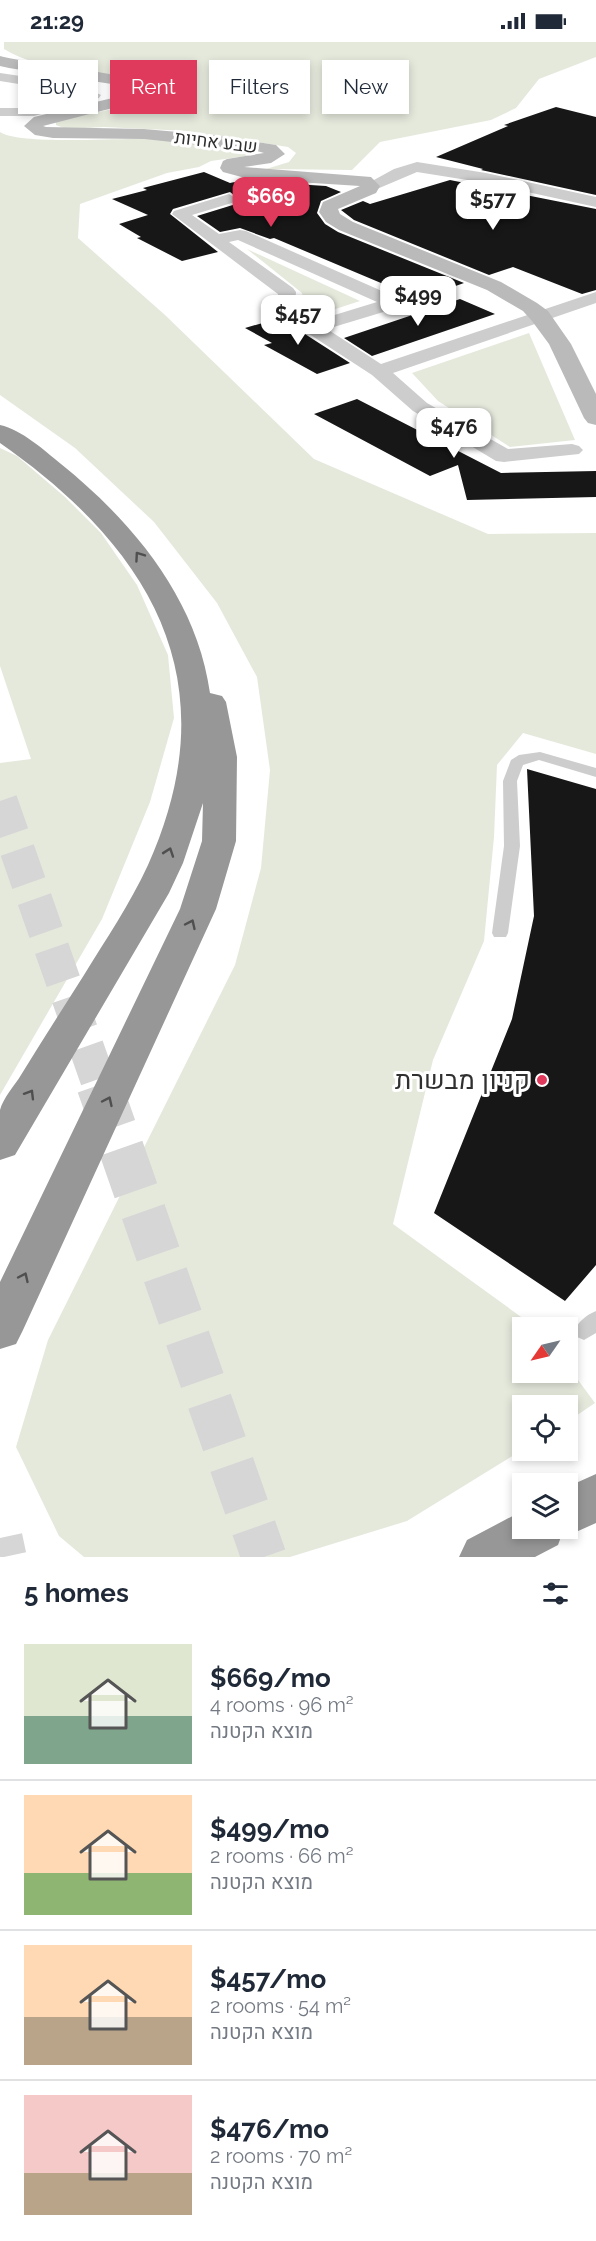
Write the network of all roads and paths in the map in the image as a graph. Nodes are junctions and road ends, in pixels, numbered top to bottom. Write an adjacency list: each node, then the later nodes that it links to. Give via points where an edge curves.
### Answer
1 (0, 61): 5 (main road, via 123,81 144,89 134,98 48,118)
2 (0, 77): 3 (street, via 94,94 30,113)
3 (0, 112)
4 (0, 125): 5 (street)
5 (33, 126): 6 (main road, שבע אחיות, via 52,132 138,134 257,146 276,154 232,163 229,168 249,174 356,180)
6 (371, 186): 8 (street, via 406,168 417,167); 11 (main road, via 363,193 335,202 328,212 346,226 494,286)
7 (229, 200): 9 (street, via 180,214)
8 (596, 202)
9 (216, 240): 12 (street, via 287,292 286,311); 12 (street, via 240,236 394,303)
10 (596, 297): 11 (street)
11 (540, 316): 13 (street); 14 (main road, via 560,344)
12 (313, 328): 13 (street)
13 (379, 371): 16 (street, via 420,407 504,456)
14 (596, 418)
15 (0, 432): 17 (highway, one-way to 15, via 138,553 105,515 68,480)
16 (572, 450)
17 (169, 606): 20 (highway, one-way to 17, via 127,935 165,865 188,801 197,742 195,688 183,639); 21 (highway, one-way to 17, via 198,909 219,841 221,757 207,685 184,629)
18 (596, 772): 19 (lane, via 540,756 516,763 510,781 512,846)
19 (500, 933)
20 (0, 1144)
21 (0, 1330)
22 (596, 1497): 23 (highway)
23 (578, 1507)
24 (519, 1539): 25 (highway)
25 (485, 1557)

